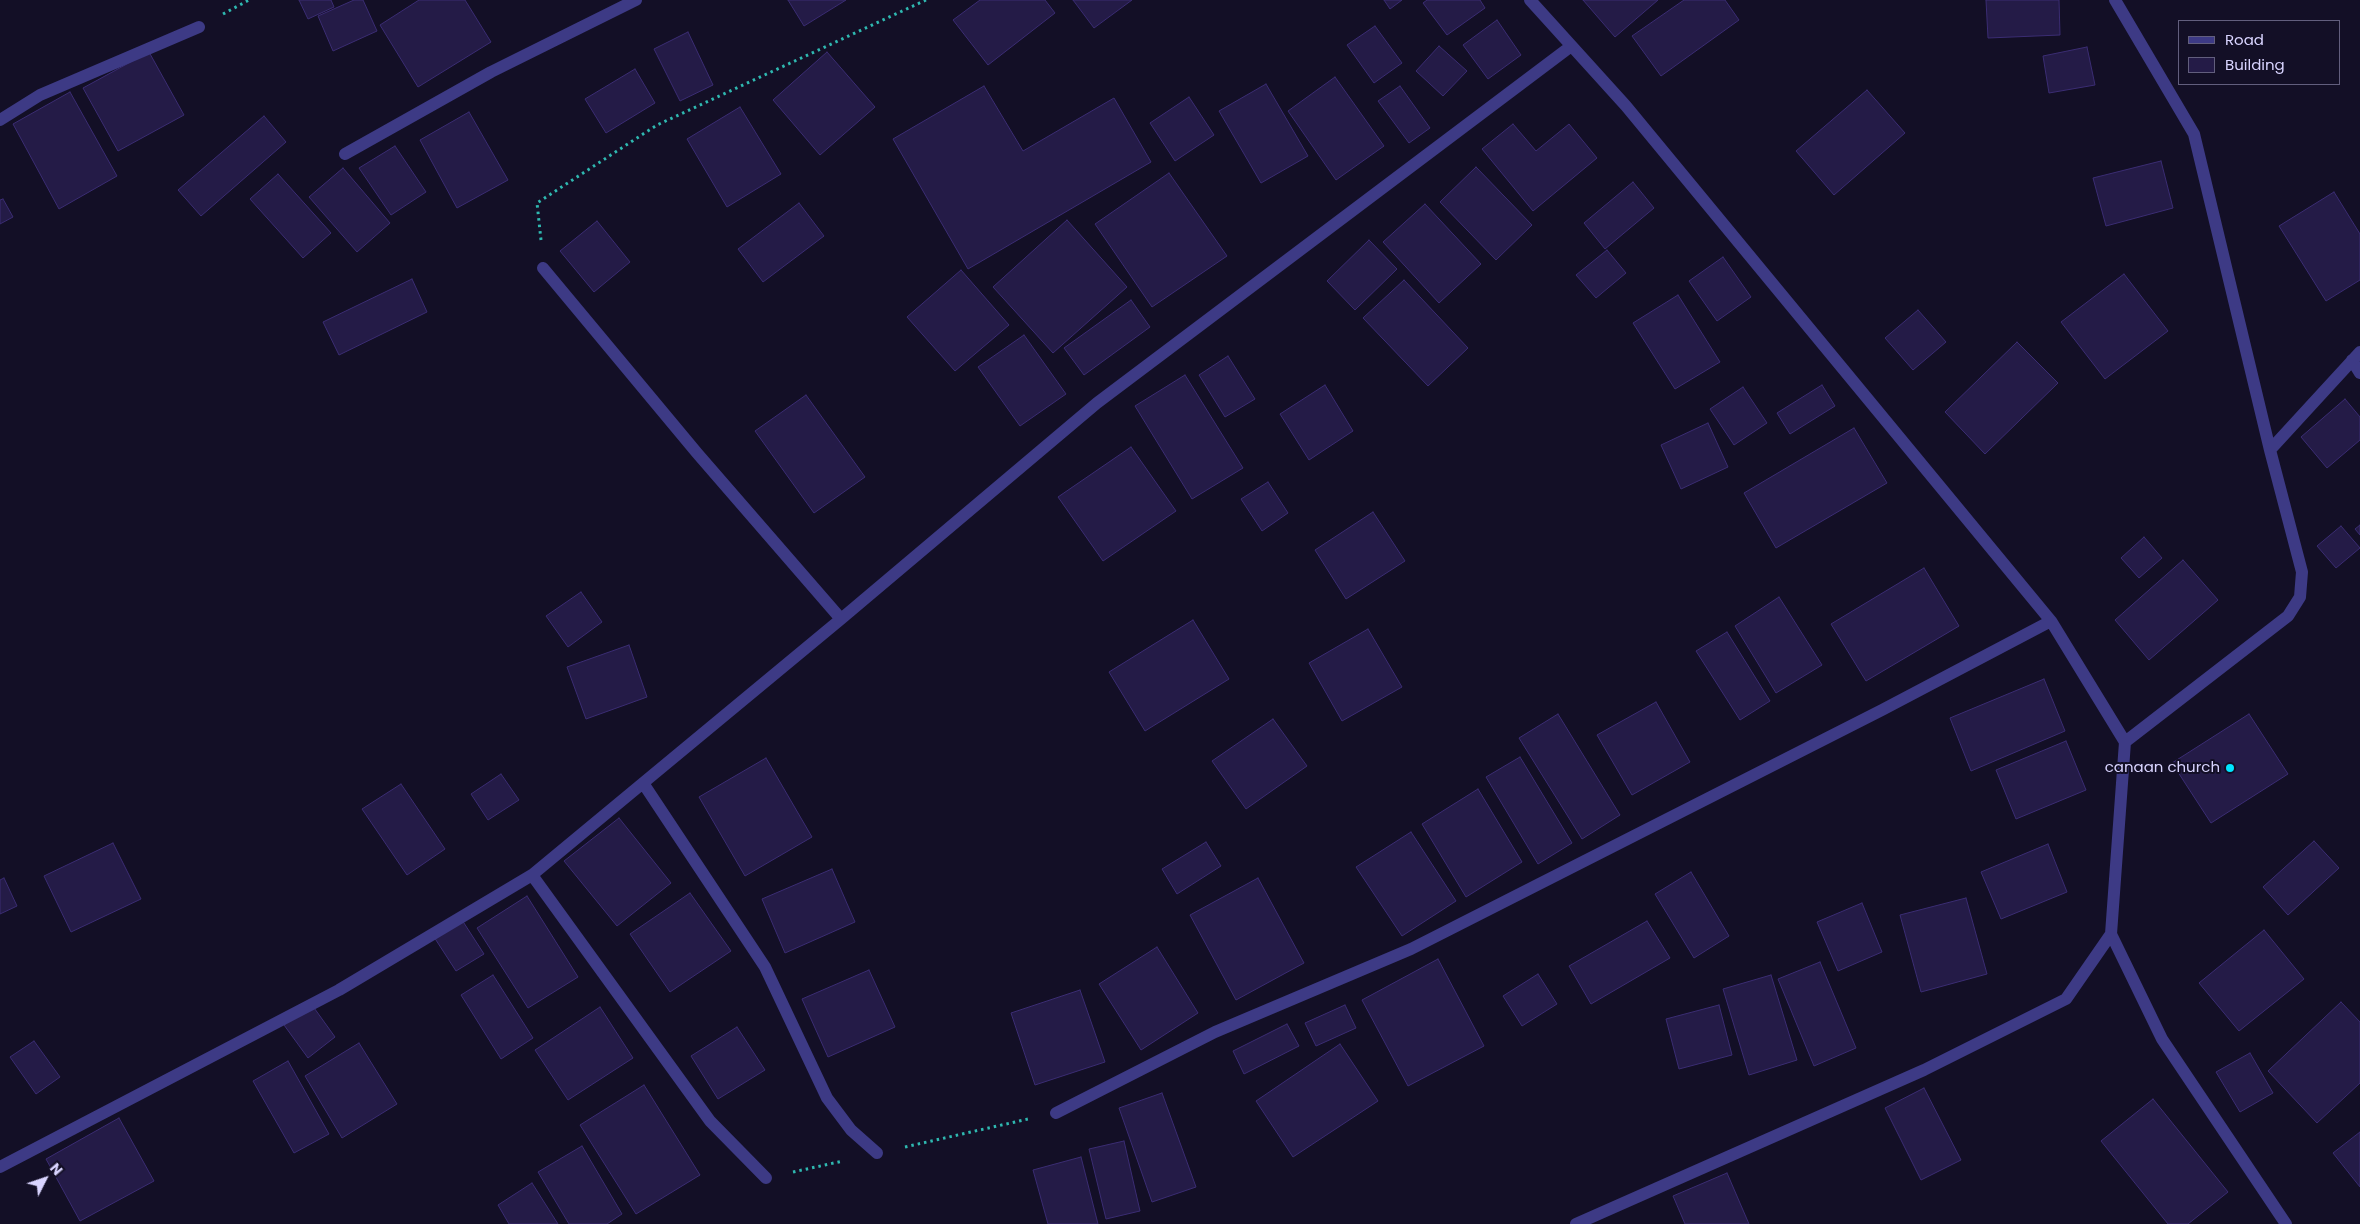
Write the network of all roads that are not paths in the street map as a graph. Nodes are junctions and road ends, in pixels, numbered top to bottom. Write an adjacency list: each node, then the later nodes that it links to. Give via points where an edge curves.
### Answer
1 (636, 0): 7 (street, via 490,72)
2 (1530, 0): 5 (street)
3 (2115, 0): 11 (street, via 2194,134)
4 (199, 27): 6 (street, via 40,96)
5 (1570, 47): 12 (street, via 1097,403); 13 (street, via 1626,106)
6 (0, 120)
7 (345, 154)
8 (543, 268): 12 (street, via 696,453)
9 (2356, 356): 10 (street); 11 (street)
10 (2360, 373)
11 (2270, 450): 14 (street, via 2302,572 2300,597 2288,616)
12 (841, 619): 15 (street)
13 (2050, 621): 14 (street); 18 (street, via 1411,949 1214,1032)
14 (2125, 742): 17 (street)
15 (643, 783): 16 (street); 19 (street, via 765,967 827,1098 851,1130)
16 (532, 875): 20 (street, via 339,990); 21 (street, via 710,1121)
17 (2112, 934): 22 (street, via 2066,998 1924,1070); 23 (street, via 2162,1039)
18 (1056, 1113)
19 (877, 1153)
20 (0, 1167)
21 (766, 1178)
22 (1576, 1224)
23 (2286, 1224)

